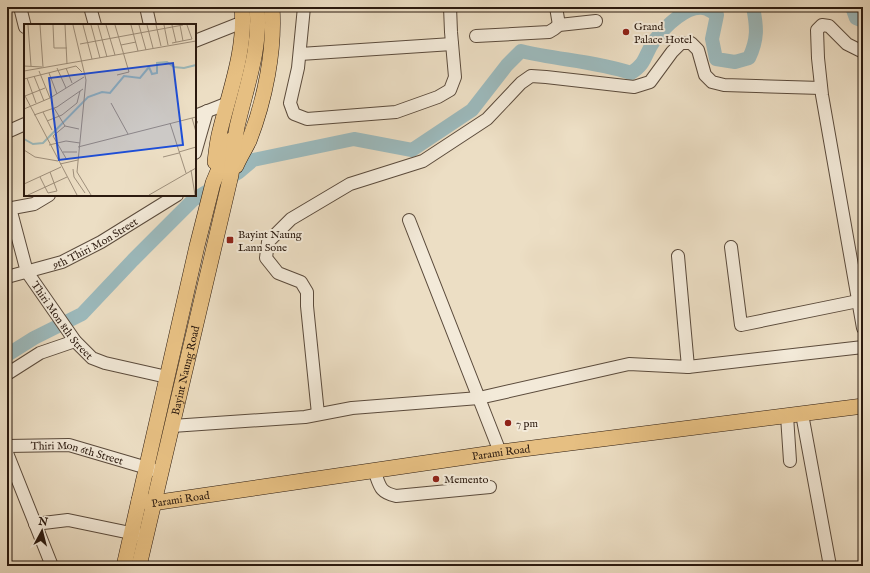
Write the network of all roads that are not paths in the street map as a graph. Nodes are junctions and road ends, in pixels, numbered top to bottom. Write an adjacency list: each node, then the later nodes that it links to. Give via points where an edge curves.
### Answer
1 (20, 7): 12 (street)
2 (90, 7): 13 (street)
3 (146, 7): 14 (street)
4 (242, 7): 11 (main road, Bayint Naung Road)
5 (257, 7): 26 (main road, via 257,47)
6 (272, 7): 29 (main road, Bayint Naung Road, via 272,50 258,116)
7 (304, 7): 20 (street)
8 (450, 7): 18 (street)
9 (556, 7): 15 (street)
10 (596, 21): 15 (street)
11 (243, 22): 17 (street); 22 (main road, Bayint Naung Road, via 241,49)
12 (24, 24)
13 (95, 24)
14 (150, 24)
15 (559, 25): 16 (street, via 549,32)
16 (476, 36)
17 (196, 41)
18 (452, 44): 20 (street); 20 (street, via 455,77 450,90 438,97 396,112 307,119 294,114 290,103)
19 (863, 52): 21 (street, via 847,44 829,26 822,25 817,30)
20 (300, 54)
21 (821, 88): 39 (street); 48 (street, via 724,85 712,82 705,75 698,50 691,43 681,43 650,82 641,86 531,76 487,119 423,161 350,184 291,219 268,242 266,258 278,273 301,282 307,292)
22 (228, 103): 23 (street); 30 (main road, Bayint Naung Road, via 218,136)
23 (208, 111): 24 (street); 28 (street)
24 (196, 116)
25 (24, 124): 27 (street)
26 (237, 128): 29 (main road, Bayint Naung Road); 30 (main road, Bayint Naung Road)
27 (7, 132)
28 (196, 150)
29 (231, 175): 52 (main road, Bayint Naung Road)
30 (213, 183): 45 (main road, Bayint Naung Road)
31 (47, 196): 33 (street, via 34,204)
32 (175, 196): 37 (street, 9th Thiri Mon Street, via 62,262)
33 (8, 208): 37 (street, Thiri Mon 8th Street)
34 (409, 220): 46 (street)
35 (731, 247): 39 (street, via 741,324)
36 (678, 256): 43 (street)
37 (27, 272): 38 (street, 9th Thiri Mon Street); 41 (street, Thiri Mon 8th Street)
38 (7, 277)
39 (860, 301): 40 (street)
40 (863, 328)
41 (75, 341): 44 (street, via 40,354); 45 (street, Thiri Mon 8th Street, via 92,358)
42 (863, 347): 43 (street)
43 (688, 367): 46 (street, via 629,364)
44 (7, 374)
45 (167, 377): 51 (main road, Bayint Naung Road)
46 (479, 398): 48 (street, via 352,408); 54 (street)
47 (863, 406): 49 (main road, Parami Road)
48 (318, 414): 52 (street)
49 (802, 414): 50 (main road, Parami Road); 67 (street)
50 (787, 416): 54 (main road, Parami Road); 56 (street)
51 (155, 430): 52 (main road); 57 (main road, Bayint Naung Road)
52 (171, 430): 59 (main road, Bayint Naung Road)
53 (7, 446): 57 (street, Thiri Mon 6th Street, via 69,445)
54 (500, 452): 58 (main road, Parami Road)
55 (7, 453): 62 (street)
56 (790, 461)
57 (146, 469): 59 (street, Thiri Mon 6th Street); 61 (main road, Bayint Naung Road)
58 (374, 470): 60 (street, via 382,490 396,496); 61 (main road, Parami Road)
59 (161, 472): 61 (main road, Bayint Naung Road)
60 (490, 487)
61 (146, 502): 63 (main road, Bayint Naung Road)
62 (35, 524): 63 (street, via 68,520); 64 (street)
63 (139, 534): 65 (main road, Bayint Naung Road); 66 (main road, Bayint Naung Road)
64 (52, 566)
65 (124, 566)
66 (139, 566)
67 (830, 566)

